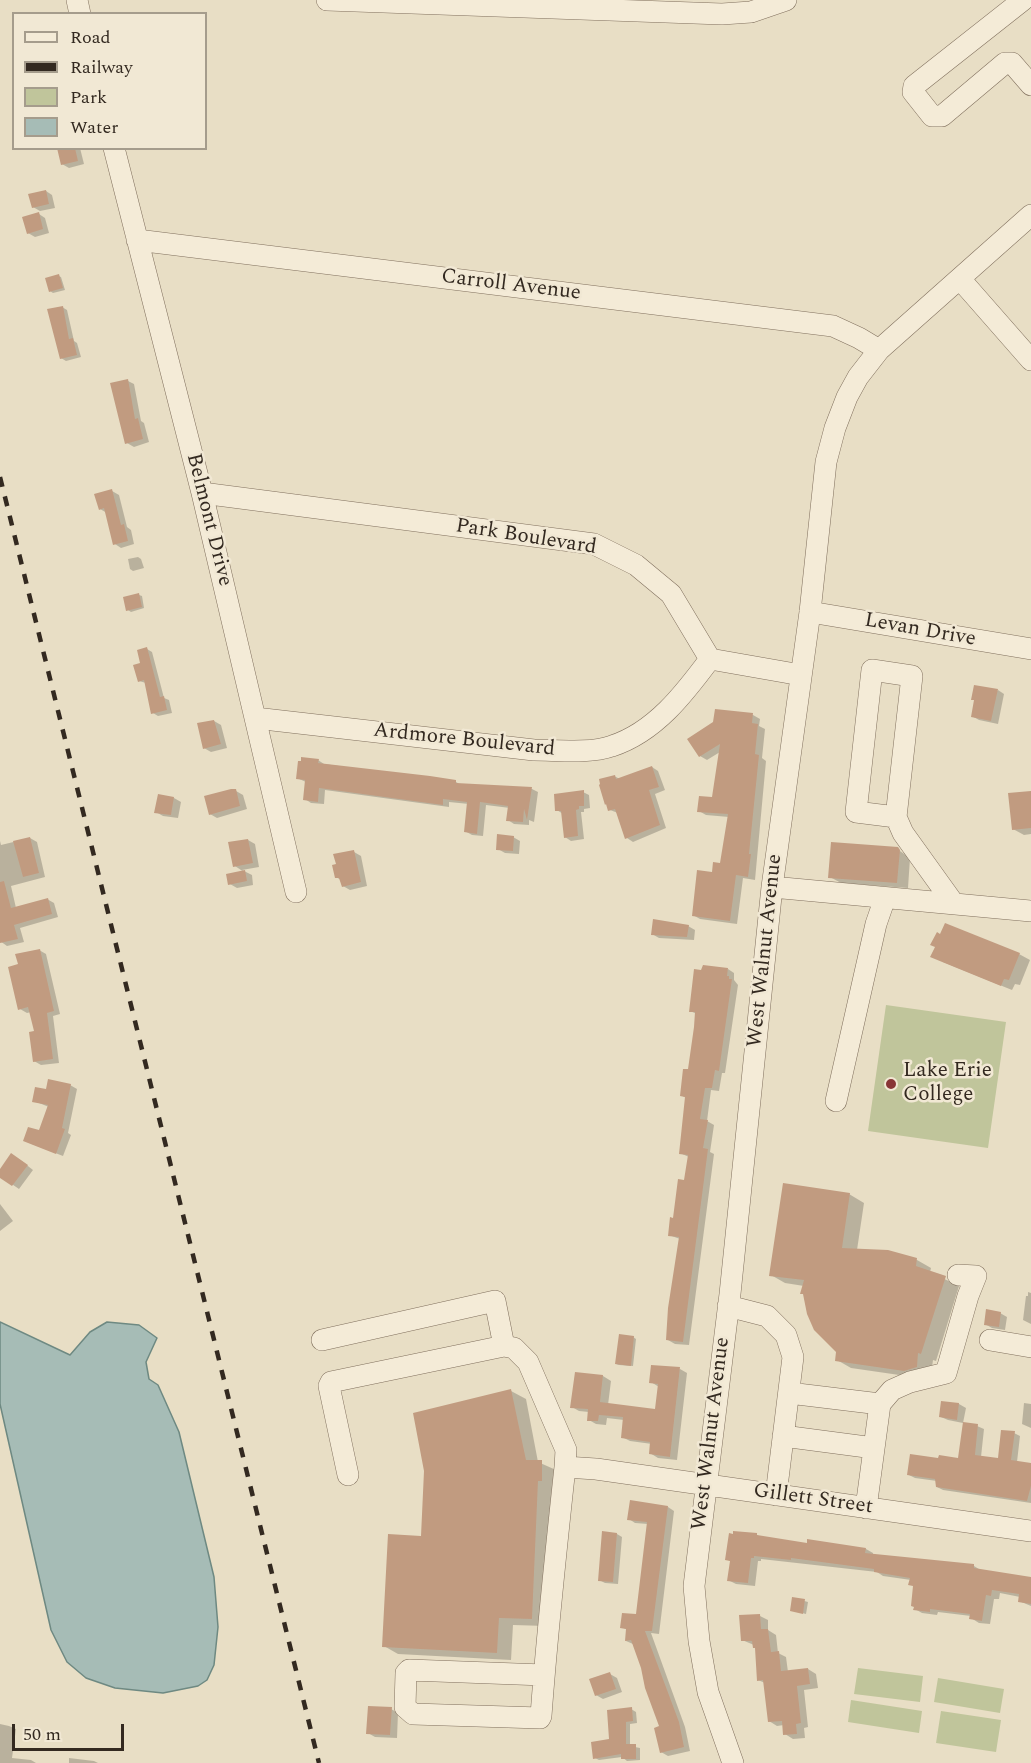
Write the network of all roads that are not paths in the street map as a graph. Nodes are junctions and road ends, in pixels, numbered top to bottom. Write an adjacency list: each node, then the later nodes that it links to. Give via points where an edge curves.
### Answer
1 (327, 0): 2 (street, via 722,14 751,12)
2 (786, 0)
3 (1023, 0): 4 (street, via 914,86 913,92 932,116 942,116 1005,63 1012,63)
4 (1031, 85)
5 (114, 150): 7 (street, Belmont Drive)
6 (1031, 215): 8 (street, West Walnut Avenue)
7 (137, 240): 9 (street, Carroll Avenue, via 833,326); 11 (street, Belmont Drive)
8 (960, 279): 9 (street, West Walnut Avenue); 10 (street)
9 (879, 350): 12 (street, West Walnut Avenue, via 847,397 826,462)
10 (1031, 360)
11 (202, 493): 14 (street, Park Boulevard, via 594,544 636,565 671,594); 16 (street, Belmont Drive)
12 (810, 612): 13 (street, Levan Drive); 15 (street, West Walnut Avenue)
13 (1031, 649)
14 (710, 659): 15 (street); 16 (street, Ardmore Boulevard, via 680,699 642,732 611,747 534,750)
15 (801, 675): 18 (street, West Walnut Avenue)
16 (255, 718): 19 (street, Belmont Drive)
17 (896, 817): 17 (street, via 912,676 872,670 856,812); 21 (street, via 903,833)
18 (772, 887): 20 (street); 25 (street, West Walnut Avenue)
19 (296, 892)
20 (885, 898): 21 (street); 23 (street)
21 (954, 904): 22 (street)
22 (1031, 911)
23 (836, 1101)
24 (958, 1275): 31 (street, via 976,1276 946,1373 909,1382 892,1390)
25 (728, 1306): 30 (street, via 767,1316 786,1335 793,1357); 36 (street, West Walnut Avenue)
26 (322, 1340): 28 (street, via 495,1301)
27 (990, 1340): 29 (street)
28 (504, 1346): 34 (street, via 514,1347 528,1362 566,1450); 35 (street, via 331,1382)
29 (1031, 1347)
30 (789, 1393): 31 (street); 32 (street)
31 (880, 1404): 33 (street)
32 (783, 1436): 33 (street); 37 (street)
33 (874, 1448): 38 (street)
34 (565, 1467): 36 (street, Gillett Street); 40 (street)
35 (348, 1475)
36 (706, 1485): 37 (street, Gillett Street); 41 (street, West Walnut Avenue, via 694,1586 699,1641 708,1692)
37 (776, 1495): 38 (street, Gillett Street)
38 (866, 1508): 39 (street, Gillett Street)
39 (1031, 1531)
40 (544, 1675): 40 (street, via 540,1718 413,1714 405,1707 406,1673 410,1670)
41 (733, 1763)

